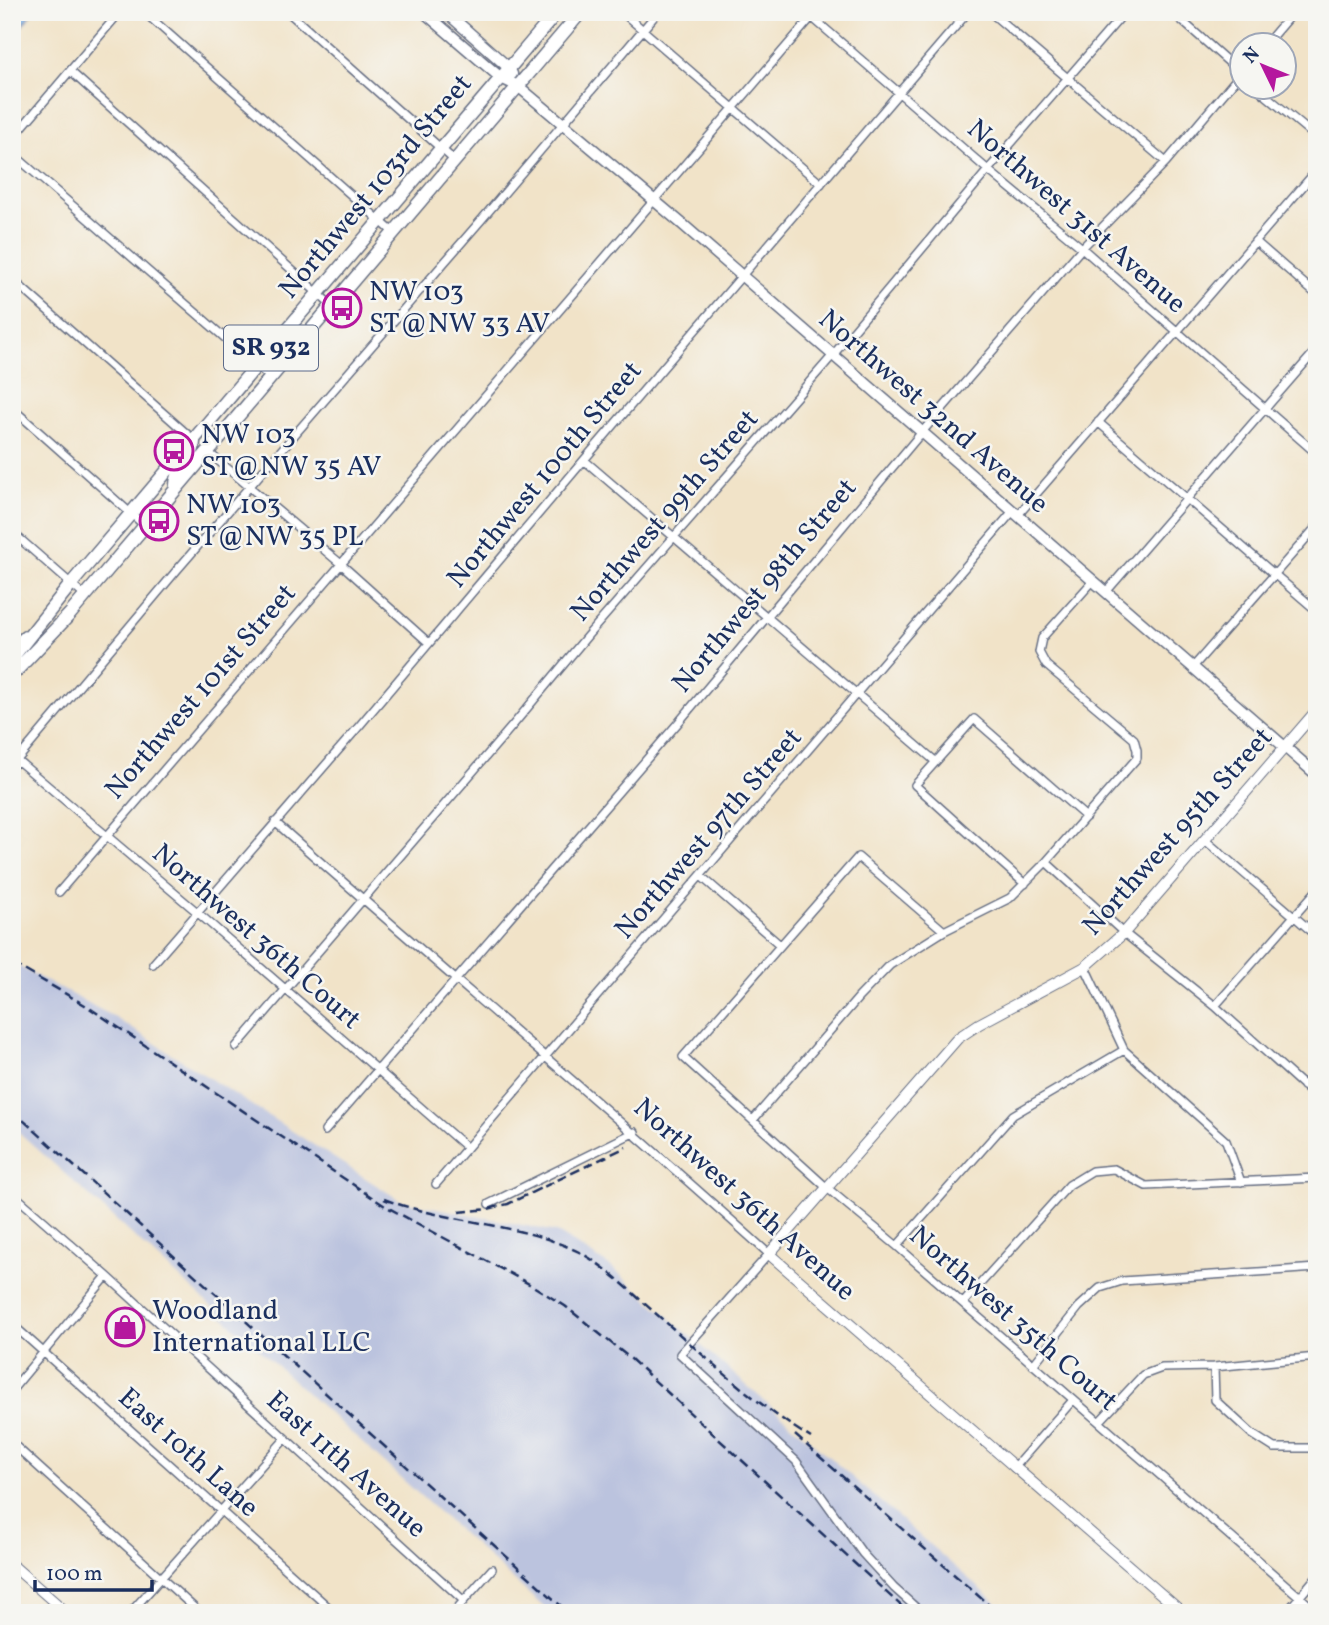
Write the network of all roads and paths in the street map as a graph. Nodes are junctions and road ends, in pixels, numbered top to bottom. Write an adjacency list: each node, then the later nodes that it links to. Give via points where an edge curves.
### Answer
1 (120, 12): 19 (street)
2 (145, 12): 38 (street)
3 (288, 12): 30 (street)
4 (424, 12): 20 (main road, Northwest 32nd Avenue)
5 (446, 12): 20 (main road, Northwest 32nd Avenue)
6 (557, 12): 20 (main road, Northwest 103rd Street / SR 932)
7 (581, 12): 22 (main road, Northwest 103rd Street / SR 932)
8 (622, 12): 16 (street)
9 (658, 12): 16 (street)
10 (968, 12): 24 (street, Northwest 100th Street)
11 (990, 12): 21 (street)
12 (1125, 12): 21 (street, Northwest 99th Street)
13 (1172, 12): 18 (street)
14 (1293, 12): 17 (street)
15 (811, 14): 24 (street, Northwest 31st Avenue); 26 (street, Northwest 101st Street)
16 (643, 30): 26 (street); 27 (street)
17 (1276, 32)
18 (1228, 62)
19 (70, 71): 29 (street); 44 (street)
20 (505, 73): 22 (main road, Northwest 32nd Avenue); 30 (main road, Northwest 103rd Street / SR 932)
21 (1066, 78): 33 (street); 34 (street, Northwest 99th Street)
22 (519, 86): 27 (main road, Northwest 32nd Avenue); 32 (main road, Northwest 103rd Street / SR 932)
23 (1228, 88): 33 (street, Northwest 98th Street)
24 (900, 92): 34 (street, Northwest 31st Avenue); 36 (street, Northwest 100th Street)
25 (1274, 102): 28 (street)
26 (732, 108): 36 (street); 37 (street, Northwest 101st Street)
27 (563, 124): 37 (main road, Northwest 32nd Avenue); 61 (street)
28 (1317, 138)
29 (12, 139)
30 (441, 149): 32 (street); 38 (main road, Northwest 103rd Street / SR 932)
31 (12, 153): 50 (street)
32 (455, 161): 39 (main road, Northwest 103rd Street / SR 932)
33 (1166, 162): 41 (street, Northwest 98th Street)
34 (988, 170): 41 (street, Northwest 31st Avenue); 49 (street, Northwest 99th Street)
35 (1317, 170): 40 (street, Northwest 97th Street)
36 (821, 184): 42 (street, Northwest 100th Street)
37 (654, 200): 42 (main road, Northwest 32nd Avenue); 70 (street, Northwest 101st Street)
38 (379, 221): 39 (street); 44 (main road, Northwest 103rd Street / SR 932)
39 (394, 233): 46 (main road, Northwest 103rd Street / SR 932)
40 (1255, 241): 45 (street); 47 (street, Northwest 97th Street)
41 (1082, 248): 47 (street, Northwest 31st Avenue); 56 (street, Northwest 98th Street)
42 (743, 277): 49 (main road, Northwest 32nd Avenue); 60 (street, Northwest 100th Street)
43 (12, 279): 57 (street)
44 (316, 294): 46 (street); 50 (main road, Northwest 103rd Street / SR 932)
45 (1317, 295)
46 (332, 306): 51 (main road, Northwest 103rd Street / SR 932)
47 (1177, 332): 54 (street, Northwest 31st Avenue); 55 (street, Northwest 97th Street)
48 (1317, 349): 54 (street)
49 (833, 355): 56 (main road, Northwest 32nd Avenue); 69 (street, Northwest 99th Street)
50 (256, 366): 51 (street); 52 (main road, Northwest 103rd Street / SR 932)
51 (271, 378): 58 (main road, Northwest 103rd Street / SR 932)
52 (225, 402): 57 (main road, Northwest 103rd Street / SR 932); 58 (main road, via 225,410 207,434)
53 (12, 408): 64 (street)
54 (1265, 409): 59 (street, Northwest 31st Avenue); 63 (street)
55 (1098, 422): 63 (street); 65 (street, Northwest 97th Street)
56 (922, 432): 65 (main road, Northwest 32nd Avenue); 77 (street, Northwest 98th Street)
57 (194, 440): 62 (main road, via 192,457 179,472); 64 (main road, Northwest 103rd Street / SR 932)
58 (208, 452): 61 (street); 62 (main road, Northwest 103rd Street / SR 932)
59 (1317, 454)
60 (584, 460): 69 (street); 79 (street, Northwest 100th Street)
61 (250, 487): 70 (street); 88 (street)
62 (176, 489): 66 (main road, Northwest 103rd Street / SR 932)
63 (1187, 499): 71 (street); 74 (street)
64 (131, 513): 66 (street); 73 (main road, Northwest 103rd Street / SR 932)
65 (1015, 513): 72 (main road, Northwest 32nd Avenue); 84 (street, Northwest 97th Street)
66 (145, 526): 75 (main road, Northwest 103rd Street / SR 932)
67 (1317, 526): 71 (street)
68 (12, 532): 73 (street)
69 (673, 539): 77 (street); 99 (street, Northwest 99th Street)
70 (341, 564): 79 (street); 92 (street, Northwest 101st Street)
71 (1274, 575): 76 (street); 82 (street)
72 (1093, 580): 74 (main road, Northwest 32nd Avenue); 90 (street, via 1042,638 1039,652 1046,665 1134,739 1138,750 1137,758)
73 (71, 584): 75 (street); 78 (main road, Northwest 103rd Street / SR 932)
74 (1106, 592): 82 (main road, Northwest 32nd Avenue)
75 (85, 596): 83 (main road, Northwest 103rd Street / SR 932)
76 (1317, 611)
77 (765, 617): 84 (street); 108 (street, Northwest 98th Street)
78 (43, 619): 80 (street, Northwest 103rd Street); 81 (main road, Northwest 103rd Street / SR 932)
79 (429, 643): 91 (street, Northwest 100th Street)
80 (12, 646)
81 (12, 657)
82 (1193, 667): 86 (main road, Northwest 32nd Avenue)
83 (12, 674)
84 (856, 695): 87 (street); 95 (street, Northwest 97th Street)
85 (1317, 710): 86 (street, Northwest 95th Street)
86 (1285, 747): 89 (main road, Northwest 32nd Avenue); 93 (street, Northwest 95th Street)
87 (935, 761): 90 (street, via 974,719); 96 (street, via 915,785)
88 (15, 763): 92 (street, Northwest 36th Court)
89 (1317, 775)
90 (1086, 817): 94 (street)
91 (275, 822): 99 (street, Northwest 36th Avenue); 100 (street, Northwest 100th Street)
92 (106, 835): 98 (street, Northwest 101st Street); 100 (street, Northwest 36th Court)
93 (1205, 840): 101 (street); 103 (street, Northwest 95th Street)
94 (1046, 862): 96 (street); 103 (street)
95 (701, 876): 105 (street); 113 (street, Northwest 97th Street)
96 (1025, 884): 102 (street, via 1010,898)
97 (1317, 890): 101 (street)
98 (59, 892)
99 (363, 899): 108 (street, Northwest 36th Avenue); 109 (street, Northwest 99th Street)
100 (197, 912): 106 (street, Northwest 100th Street); 109 (street, Northwest 36th Court)
101 (1294, 916): 104 (street); 110 (street)
102 (944, 931): 105 (street, via 858,857); 118 (street, via 890,965)
103 (1124, 933): 107 (street, Northwest 95th Street); 110 (street)
104 (1317, 936)
105 (780, 945): 118 (street, Northwest 35th Court, via 683,1057)
106 (153, 964)
107 (1085, 967): 112 (street); 125 (street, Northwest 95th Street, via 958,1038)
108 (456, 979): 113 (street, Northwest 36th Avenue); 114 (street, Northwest 98th Street)
109 (285, 990): 111 (street, Northwest 99th Street); 114 (street, Northwest 36th Court)
110 (1215, 1006): 116 (street)
111 (236, 1047)
112 (1124, 1050): 123 (street, via 1226,1141); 128 (street, via 1013,1115)
113 (544, 1057): 120 (street, Northwest 36th Avenue); 121 (street, Northwest 97th Street)
114 (378, 1069): 119 (street, Northwest 98th Street); 121 (street, Northwest 36th Court)
115 (1317, 1070): 116 (street)
116 (1303, 1086): 117 (street)
117 (1317, 1098)
118 (753, 1120): 125 (street, Northwest 35th Court)
119 (325, 1130)
120 (635, 1132): 127 (street); 129 (street, Northwest 36th Avenue)
121 (466, 1147): 124 (street, Northwest 97th Street)
122 (1317, 1178): 123 (street)
123 (1241, 1182): 132 (street, via 1146,1185 1114,1168 1093,1171 1069,1185)
124 (436, 1184)
125 (826, 1187): 128 (street, Northwest 35th Court); 129 (street, Northwest 95th Street)
126 (12, 1193): 131 (street, East 11th Avenue)
127 (489, 1204)
128 (897, 1246): 132 (street, Northwest 35th Court)
129 (769, 1254): 144 (street, Northwest 36th Avenue); 158 (street, Northwest 95th Street, via 680,1354 796,1461 863,1554)
130 (1317, 1268): 136 (street, via 1122,1281 1100,1288)
131 (107, 1276): 134 (street); 141 (street, East 11th Avenue)
132 (963, 1303): 136 (street, Northwest 35th Court)
133 (12, 1324): 134 (street, East 10th Lane)
134 (43, 1353): 138 (street); 145 (street, East 10th Lane)
135 (1317, 1357): 137 (street)
136 (1033, 1365): 139 (street, Northwest 35th Court)
137 (1214, 1367): 140 (street, via 1162,1368 1143,1375); 143 (street, via 1215,1400 1252,1434 1274,1448)
138 (12, 1390)
139 (1073, 1400): 140 (street, Northwest 35th Court); 144 (street)
140 (1099, 1422): 150 (street, Northwest 35th Court)
141 (285, 1438): 145 (street); 151 (street, East 11th Avenue)
142 (12, 1443): 149 (street)
143 (1317, 1448)
144 (1014, 1468): 159 (street, Northwest 36th Avenue)
145 (220, 1509): 149 (street); 156 (street, East 10th Lane)
146 (12, 1565): 153 (street)
147 (492, 1569): 151 (street)
148 (1317, 1576): 150 (street)
149 (161, 1577): 154 (street); 155 (street)
150 (1299, 1596): 152 (street, Northwest 35th Court); 160 (street)
151 (463, 1600): 157 (street)
152 (1317, 1612)
153 (66, 1613)
154 (130, 1613)
155 (200, 1613)
156 (335, 1613)
157 (453, 1613)
158 (922, 1613)
159 (1183, 1613)
160 (1286, 1613)

